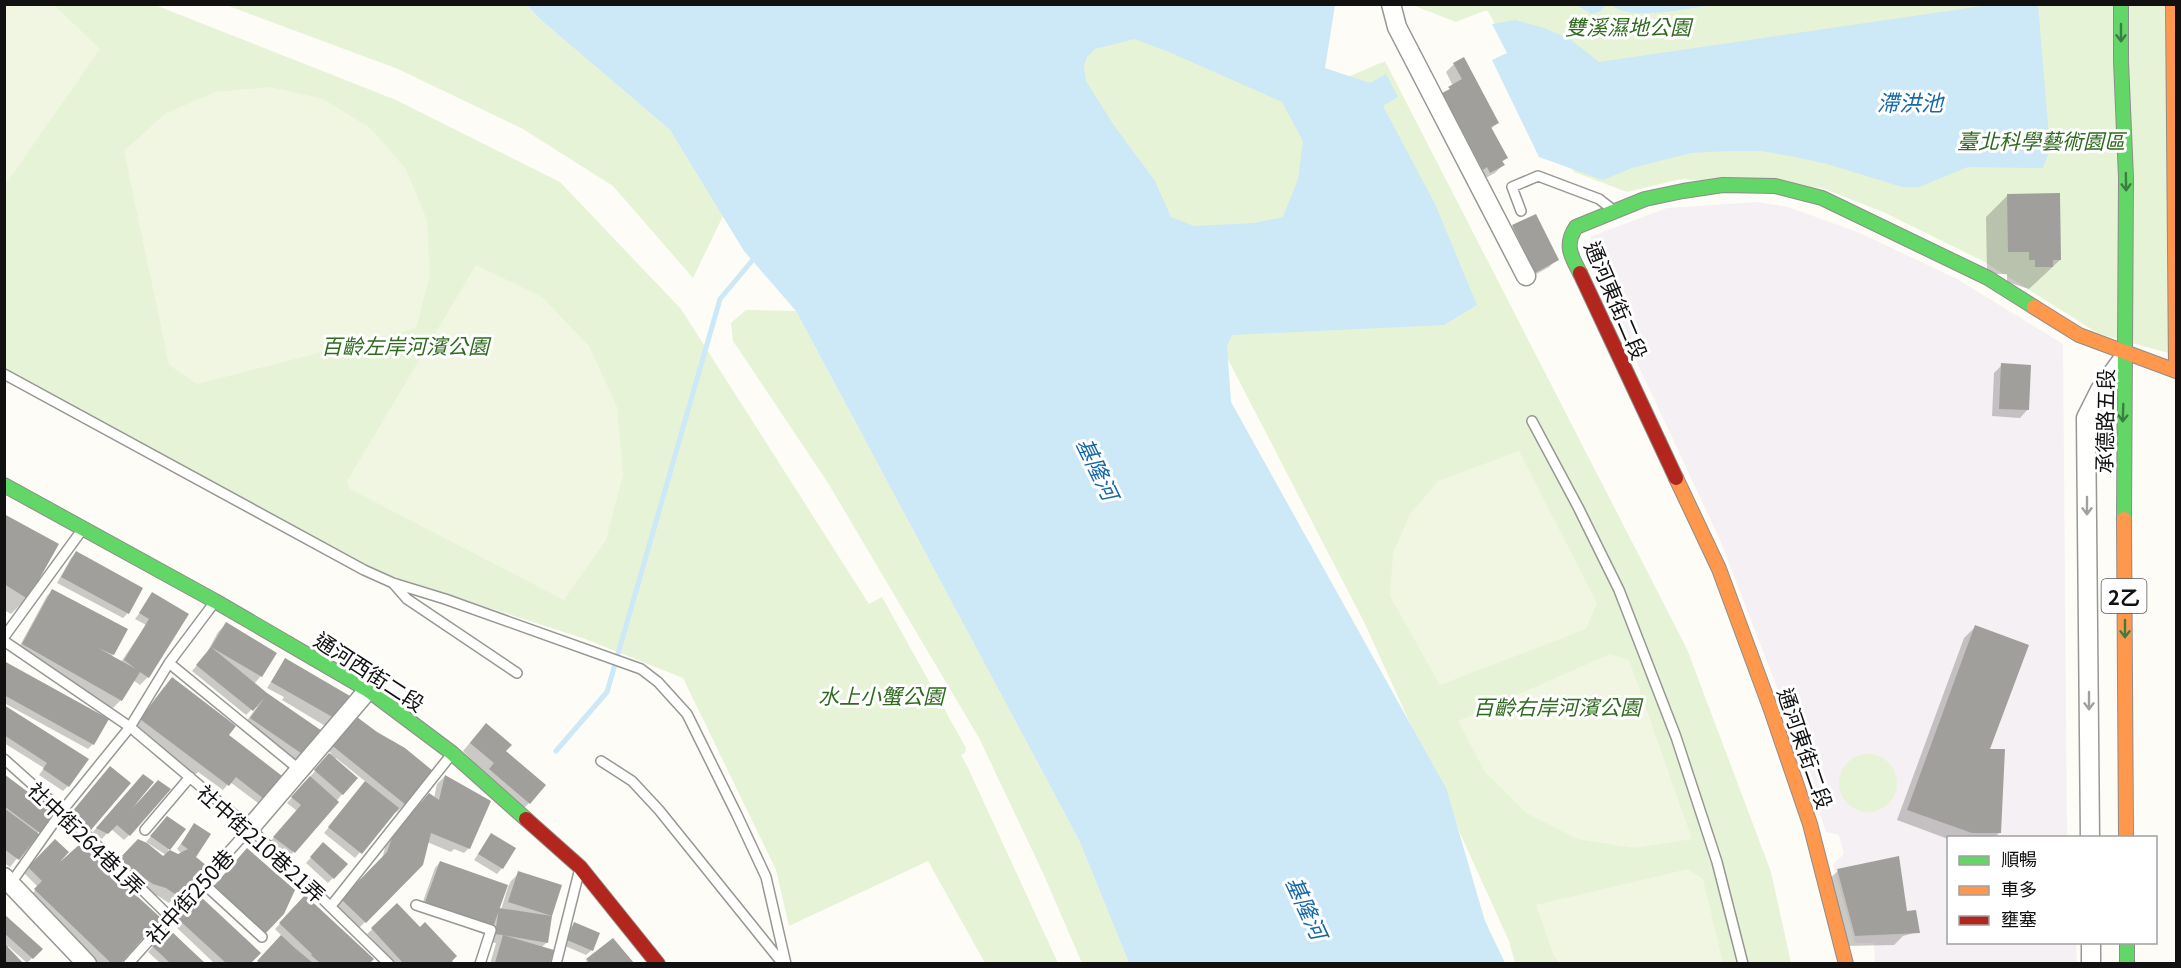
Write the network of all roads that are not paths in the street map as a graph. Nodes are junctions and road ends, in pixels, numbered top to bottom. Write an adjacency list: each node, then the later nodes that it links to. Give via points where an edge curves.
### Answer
1 (1391, 4): 6 (street, via 1397,27)
2 (2121, 4): 7 (street, 承德路五段 / 2乙, one-way to 7)
3 (2173, 4): 8 (street)
4 (1614, 210): 5 (lane, via 1599,199 1538,176 1512,187); 7 (street, 通河東街二段, via 1646,199 1723,185 1775,186 1822,198 1988,278 2079,335); 47 (street, 通河東街二段, via 1576,227 1569,237 1570,254 1719,569 1810,824)
5 (1521, 211)
6 (1526, 276)
7 (2126, 354): 8 (street, 通河東街二段); 28 (street, one-way to 28, via 2086,418); 29 (street, 承德路五段 / 2乙, one-way to 29)
8 (2176, 371)
9 (4, 374): 13 (lane)
10 (1532, 421): 46 (lane, via 1618,590 1668,716 1717,862)
11 (4, 485): 12 (street, 通河西街二段)
12 (83, 528): 14 (street, 通河西街二段); 15 (lane)
13 (393, 583): 17 (lane, via 407,599); 45 (lane, via 641,669 666,690 687,714 766,877)
14 (215, 601): 16 (lane); 18 (street, 通河西街二段)
15 (4, 639): 19 (lane, 社中街210巷21弄)
16 (169, 663): 19 (lane); 23 (lane)
17 (517, 673)
18 (368, 690): 20 (street, 通河西街二段); 23 (street)
19 (130, 727): 24 (lane, 社中街210巷21弄); 25 (lane)
20 (452, 753): 30 (street, 通河西街二段); 34 (lane)
21 (4, 759): 25 (lane, 社中街264巷1弄)
22 (601, 761): 45 (lane, via 632,781 659,810)
23 (301, 771): 26 (street)
24 (190, 777): 26 (lane, 社中街210巷21弄); 27 (lane)
25 (62, 811): 31 (lane); 35 (lane, 社中街264巷1弄)
26 (250, 828): 32 (lane, 社中街250巷); 34 (lane, 社中街210巷21弄)
27 (145, 830)
28 (2090, 836)
29 (2126, 836)
30 (580, 867): 43 (lane); 44 (street, 通河西街二段)
31 (8, 880): 40 (street)
32 (202, 882): 35 (lane, 社中街250巷); 36 (lane)
33 (416, 904): 42 (lane, via 491,930)
34 (331, 906): 39 (lane, 社中街210巷21弄)
35 (170, 917): 41 (lane, 社中街250巷)
36 (262, 937)
37 (2091, 944): 48 (street)
38 (2127, 944): 49 (street)
39 (383, 961)
40 (87, 963)
41 (128, 963)
42 (480, 963)
43 (556, 963)
44 (658, 963)
45 (785, 963)
46 (1743, 963)
47 (1846, 963)
48 (2091, 963)
49 (2127, 963)

